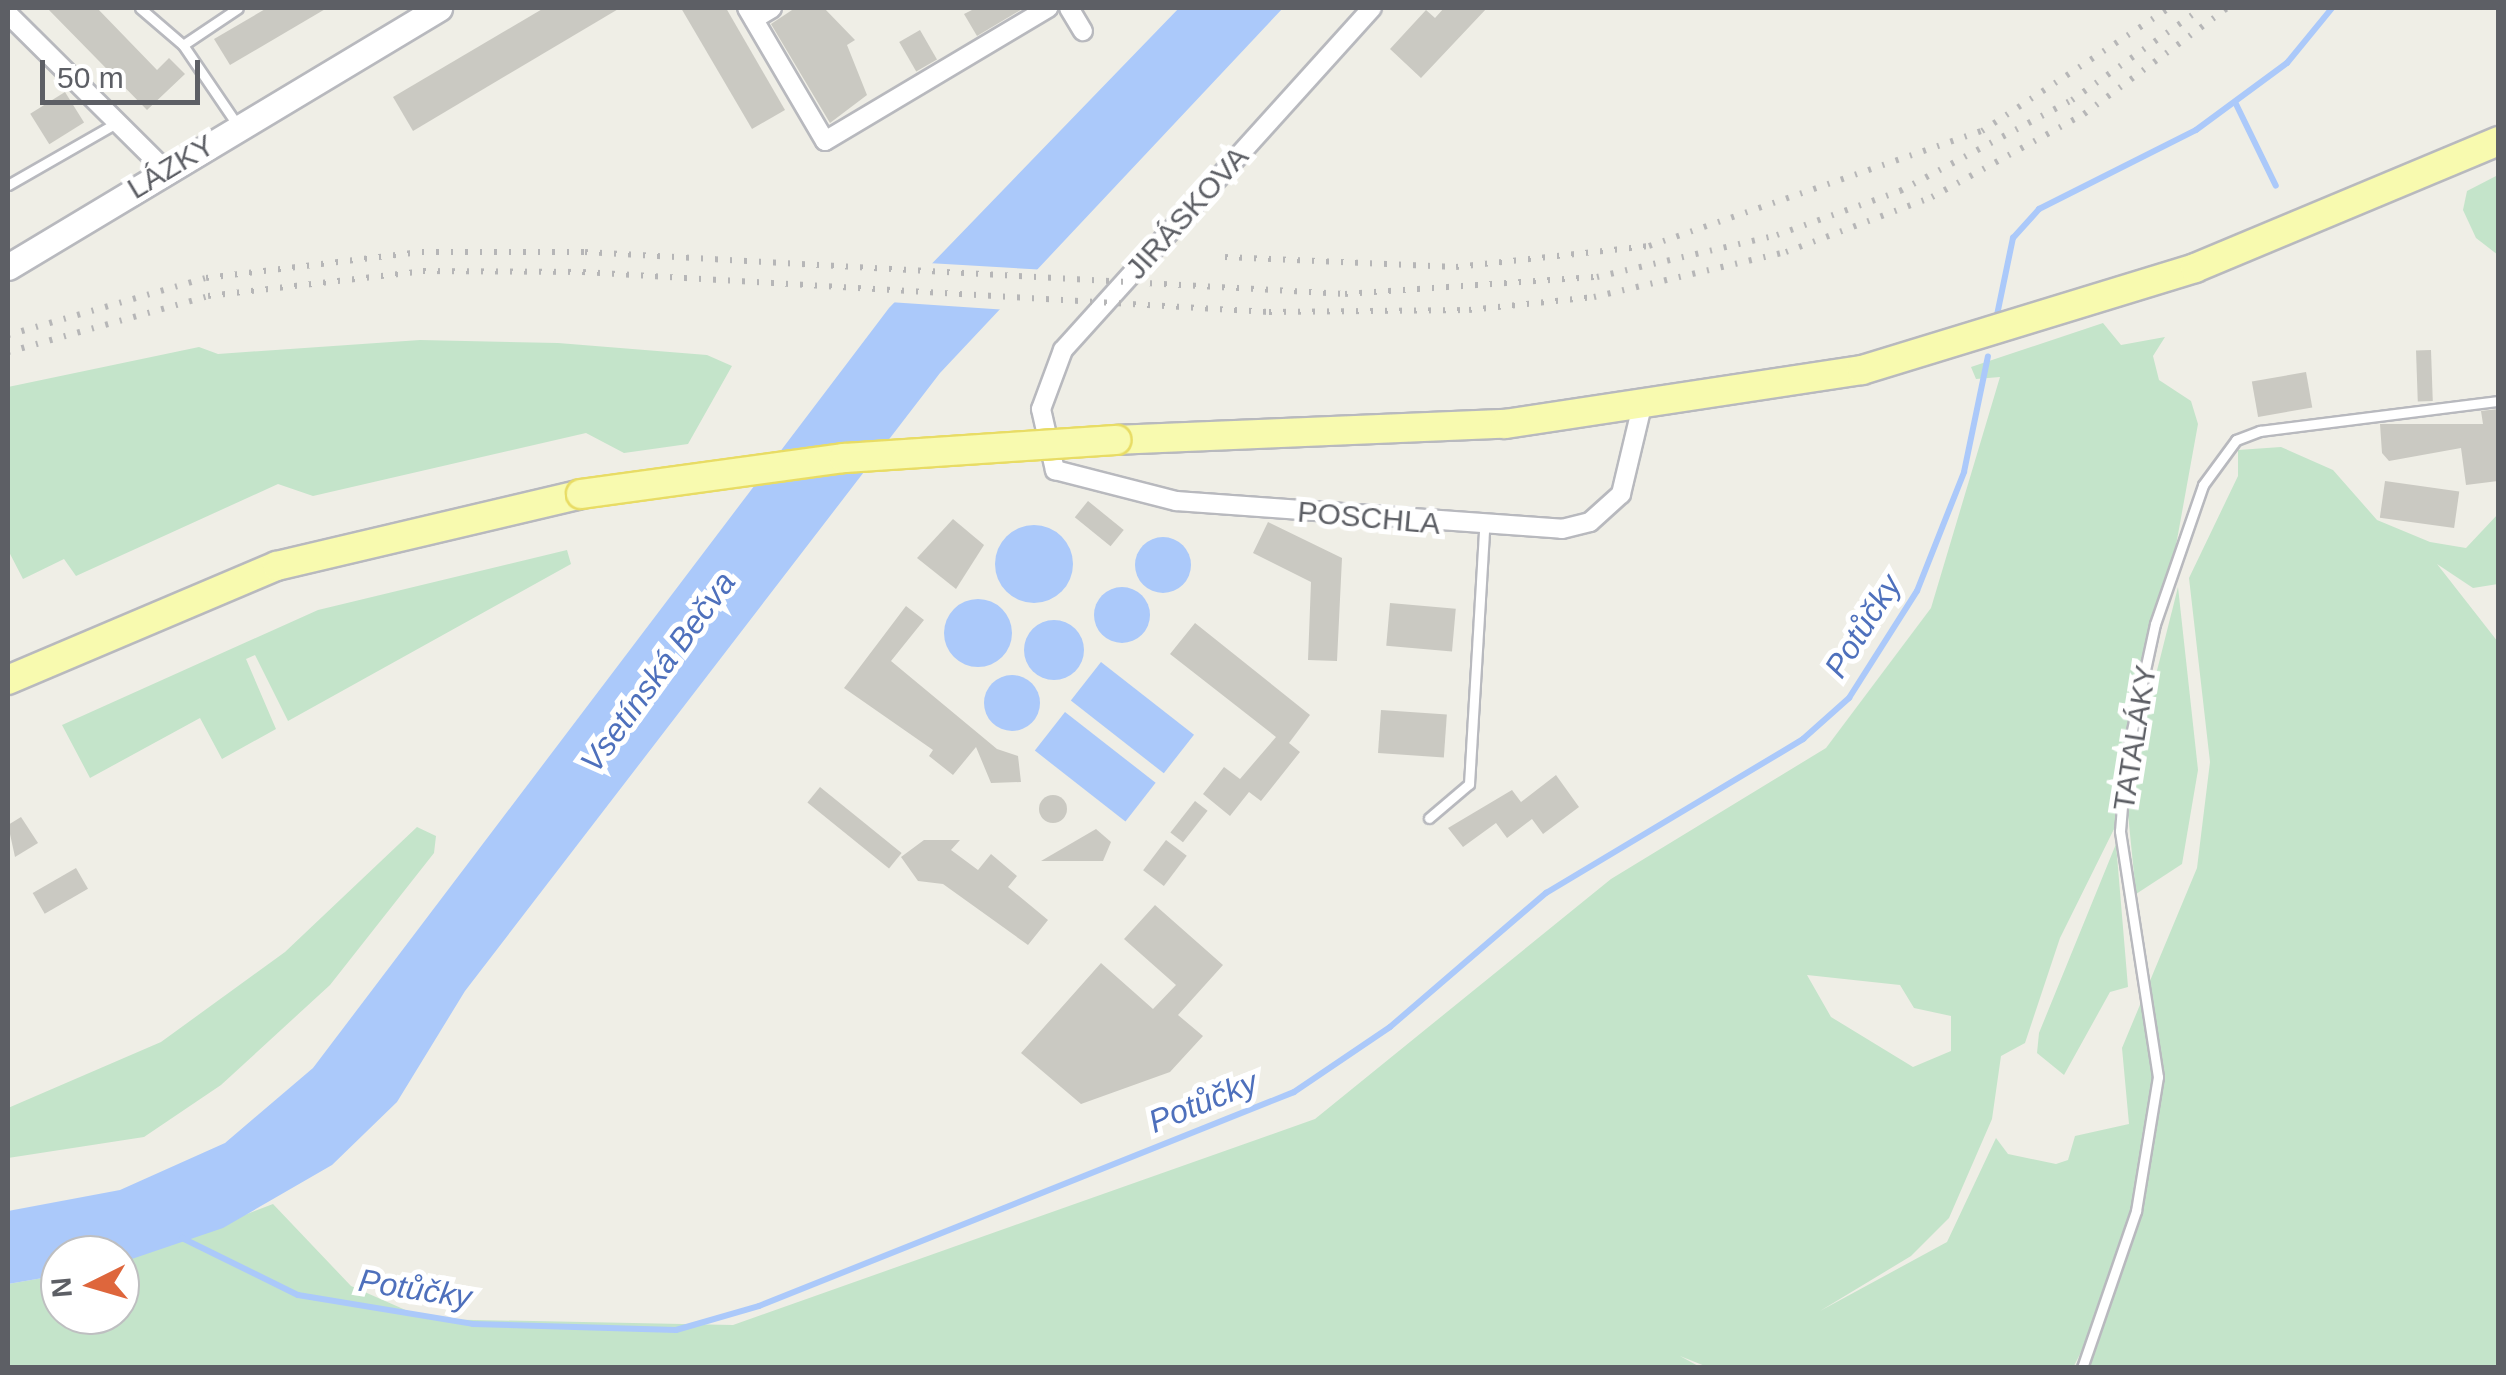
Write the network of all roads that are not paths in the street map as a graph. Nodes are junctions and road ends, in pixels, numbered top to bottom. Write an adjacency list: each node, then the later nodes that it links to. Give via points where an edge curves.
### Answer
1 (140, 8): 11 (lane)
2 (238, 8): 11 (lane)
3 (439, 8): 13 (street, LÁZKY)
4 (772, 8): 8 (street)
5 (1048, 8): 8 (street, via 825,141)
6 (1070, 8): 10 (street)
7 (1372, 8): 20 (street, JIRÁSKOVA, via 1063,350 1045,388)
8 (750, 13)
9 (8, 14): 12 (street)
10 (1083, 30)
11 (183, 45): 13 (lane)
12 (120, 121): 15 (street); 16 (lane)
13 (238, 126): 15 (street, LÁZKY)
14 (2498, 142): 19 (main road, via 2070,312 1862,370)
15 (165, 170): 17 (street, LÁZKY)
16 (8, 185)
17 (8, 267)
18 (2498, 401): 24 (lane, TATALÁKY, via 2260,431 2236,440 2203,486 2155,624 2126,758 2120,832 2158,1077 2136,1210)
19 (1641, 410): 21 (street, POSCHLA, via 1632,471 1607,512 1562,529); 22 (main road, bridge, via 844,458 581,494 278,566)
20 (1044, 438): 21 (street, POSCHLA, via 1064,478 1158,497)
21 (1484, 528): 23 (lane, via 1469,784)
22 (8, 680)
23 (1430, 818)
24 (2082, 1368)

